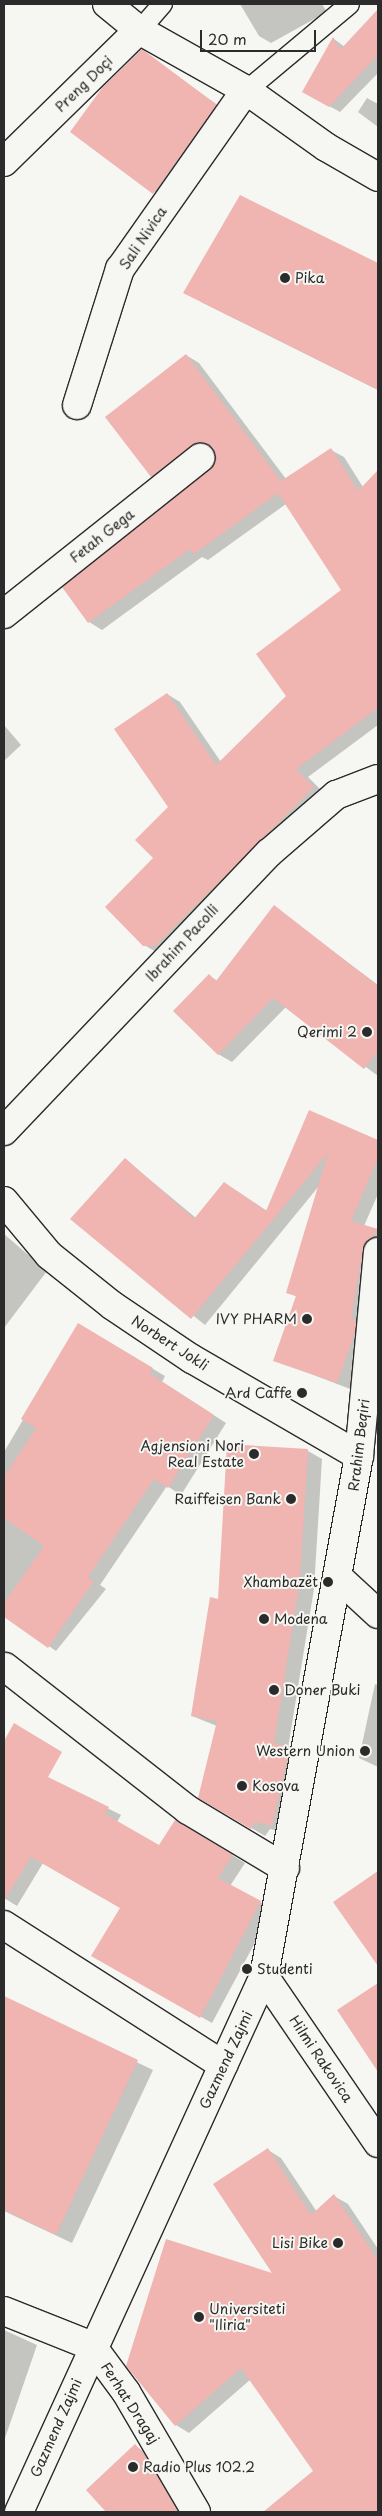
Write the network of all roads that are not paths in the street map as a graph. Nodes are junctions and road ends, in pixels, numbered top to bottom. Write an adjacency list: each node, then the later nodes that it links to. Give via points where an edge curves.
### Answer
1 (106, 4): 4 (street)
2 (162, 4): 4 (lane, Preng Doçi)
3 (349, 4): 5 (lane)
4 (139, 30): 5 (street); 6 (street, Preng Doçi)
5 (246, 90): 7 (street, via 326,147); 8 (street, Sali Nivica, via 120,269)
6 (4, 162)
7 (378, 176)
8 (77, 405)
9 (200, 458): 10 (street, Fetah Gega)
10 (4, 614)
11 (378, 779): 12 (street, Ibrahim Pacolli, via 336,795 276,847)
12 (4, 1131)
13 (4, 1201): 15 (street, Norbert Jokli, via 49,1255 113,1306 192,1358)
14 (378, 1252): 15 (street, Rrahim Beqiri)
15 (359, 1456): 16 (street, Rrahim Beqiri)
16 (339, 1578): 17 (street); 19 (street, Gazmend Zajmi)
17 (378, 1614)
18 (5, 1667): 19 (street, via 188,1810)
19 (285, 1868): 21 (street, Gazmend Zajmi)
20 (4, 1924): 22 (street)
21 (264, 1976): 22 (street, Gazmend Zajmi); 23 (street, Hilmi Rakovica)
22 (223, 2065): 25 (street, Gazmend Zajmi)
23 (378, 2143)
24 (4, 2310): 25 (street)
25 (92, 2346): 26 (street, Gazmend Zajmi); 27 (street, Ferhat Dragaj, via 126,2392)
26 (19, 2512)
27 (196, 2512)

